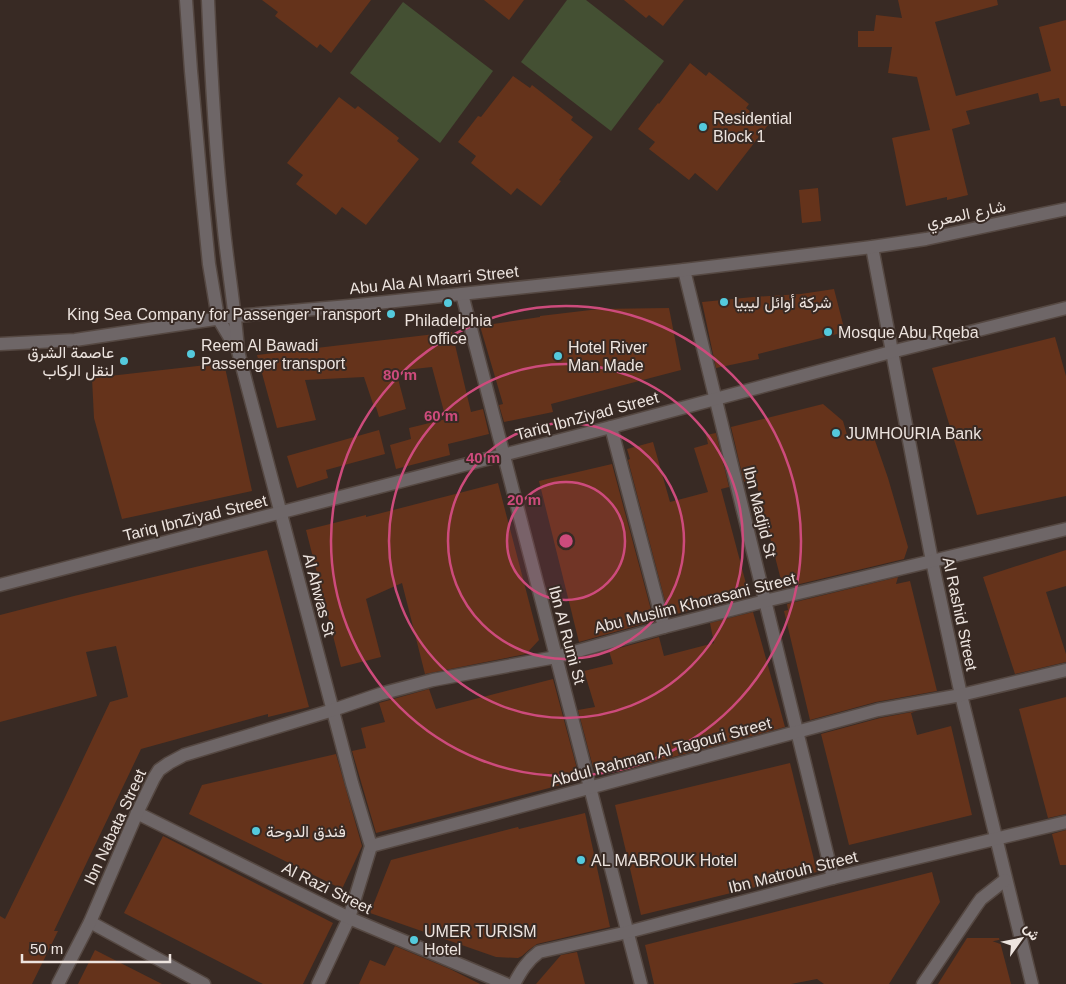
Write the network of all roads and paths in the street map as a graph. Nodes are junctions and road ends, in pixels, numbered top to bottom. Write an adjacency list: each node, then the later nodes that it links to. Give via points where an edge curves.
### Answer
1 (186, 0): 9 (street, via 209,264)
2 (208, 0): 8 (street, via 223,221)
3 (1066, 209): 4 (street, شارع المعري, via 926,239)
4 (872, 246): 5 (street, Abu Ala Al Maarri Street); 12 (street, Al Rashid Street)
5 (684, 270): 6 (street, Abu Ala Al Maarri Street); 13 (street, Ibn Madjid St)
6 (462, 294): 8 (street, Abu Ala Al Maarri Street); 15 (street, Ibn Al Rumi St)
7 (1066, 308): 12 (street, Tariq IbnZiyad Street)
8 (235, 316): 9 (street, Abu Ala Al Maarri Street); 11 (street)
9 (218, 318): 10 (street, Abu Ala Al Maarri Street, via 75,340); 11 (street)
10 (0, 344)
11 (238, 352): 16 (street, Al Ahwas St)
12 (892, 352): 13 (street, Tariq IbnZiyad Street); 18 (street, Al Rashid Street)
13 (716, 399): 14 (street, Tariq IbnZiyad Street); 20 (street, Ibn Madjid St)
14 (610, 427): 15 (street, Tariq IbnZiyad Street); 21 (street)
15 (504, 454): 16 (street, Tariq IbnZiyad Street); 22 (street, Ibn Al Rumi St)
16 (280, 513): 19 (street, Tariq IbnZiyad Street); 25 (street, Al Ahwas St)
17 (1066, 529): 18 (street, Abu Muslim Khorasani Street)
18 (932, 561): 20 (street, Abu Muslim Khorasani Street); 24 (street, Al Rashid Street)
19 (0, 585)
20 (765, 601): 21 (street, Abu Muslim Khorasani Street); 26 (street, Ibn Madjid St)
21 (664, 627): 22 (street, Abu Muslim Khorasani Street)
22 (556, 657): 25 (street, Abu Muslim Khorasani Street, via 433,680); 27 (street, Ibn Al Rumi St)
23 (1066, 670): 24 (street, Abdul Rahman Al Tagouri Street)
24 (961, 694): 26 (street, Abdul Rahman Al Tagouri Street, via 878,710); 30 (street, Al Rashid Street)
25 (333, 710): 28 (street, Ibn Nabata Street, via 184,755 159,770); 31 (street, Al Ahwas St)
26 (797, 732): 27 (street, Abdul Rahman Al Tagouri Street); 32 (street, Ibn Madjid St)
27 (590, 788): 31 (street, Abdul Rahman Al Tagouri Street); 36 (street, Ibn Al Rumi St)
28 (138, 813): 34 (street, Al Razi Street); 35 (street, Ibn Nabata Street)
29 (1066, 822): 30 (street, Ibn Matrouh Street)
30 (995, 839): 32 (street, Ibn Matrouh Street); 33 (street, Al Rashid Street)
31 (371, 846): 34 (street)
32 (833, 878): 36 (street, Ibn Matrouh Street)
33 (1005, 880): 44 (street, via 976,906); 45 (street, Al Rashid Street)
34 (349, 918): 40 (street); 41 (street, Al Razi Street)
35 (90, 922): 37 (street); 38 (street, Ibn Nabata Street)
36 (628, 932): 42 (street, Ibn Matrouh Street, via 540,952 530,958); 43 (street, Ibn Al Rumi St)
37 (189, 980): 39 (street)
38 (58, 984)
39 (204, 984)
40 (318, 984)
41 (506, 984)
42 (514, 984)
43 (641, 984)
44 (923, 984)
45 (1032, 984)

